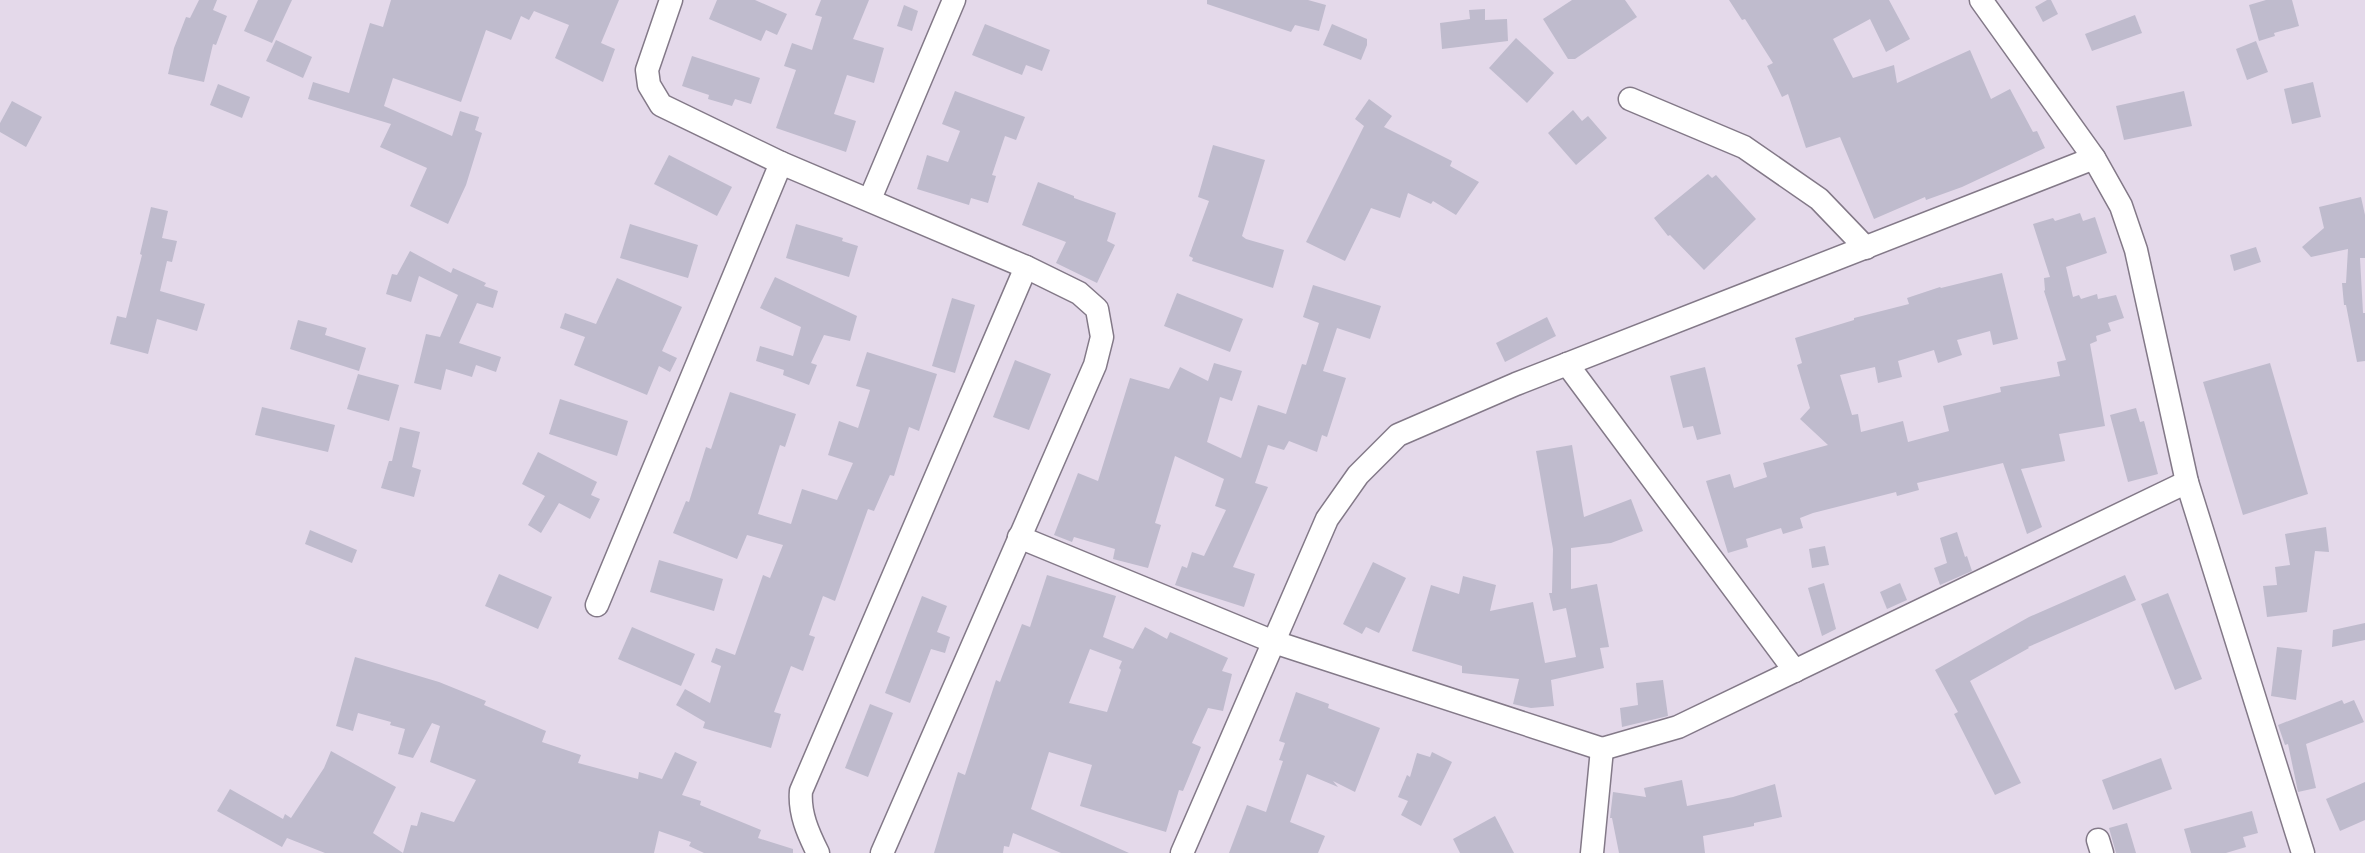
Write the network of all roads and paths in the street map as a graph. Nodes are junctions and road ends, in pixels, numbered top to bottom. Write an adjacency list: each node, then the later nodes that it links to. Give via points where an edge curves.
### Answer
1 (670, 0): 6 (street, via 647,70 653,95 661,105)
2 (954, 0): 7 (street)
3 (1980, 0): 5 (street)
4 (1630, 99): 8 (street, via 1744,148 1819,199)
5 (2094, 158): 8 (street); 11 (street, via 2121,206 2136,250)
6 (781, 162): 7 (street); 13 (street)
7 (870, 199): 9 (street)
8 (1866, 248): 10 (street)
9 (1026, 267): 12 (street, via 1079,293 1097,308 1102,337 1094,365); 17 (street, via 801,791 800,804)
10 (1567, 364): 14 (street, via 1398,435 1358,475 1327,519); 15 (street)
11 (2187, 482): 15 (street); 21 (street)
12 (1020, 537): 14 (street); 18 (street)
13 (597, 606)
14 (1274, 642): 16 (street); 19 (street)
15 (1795, 671): 16 (street, via 1678,727)
16 (1602, 748): 20 (street)
17 (818, 853)
18 (882, 853)
19 (1182, 853)
20 (1592, 853)
21 (2303, 853)

